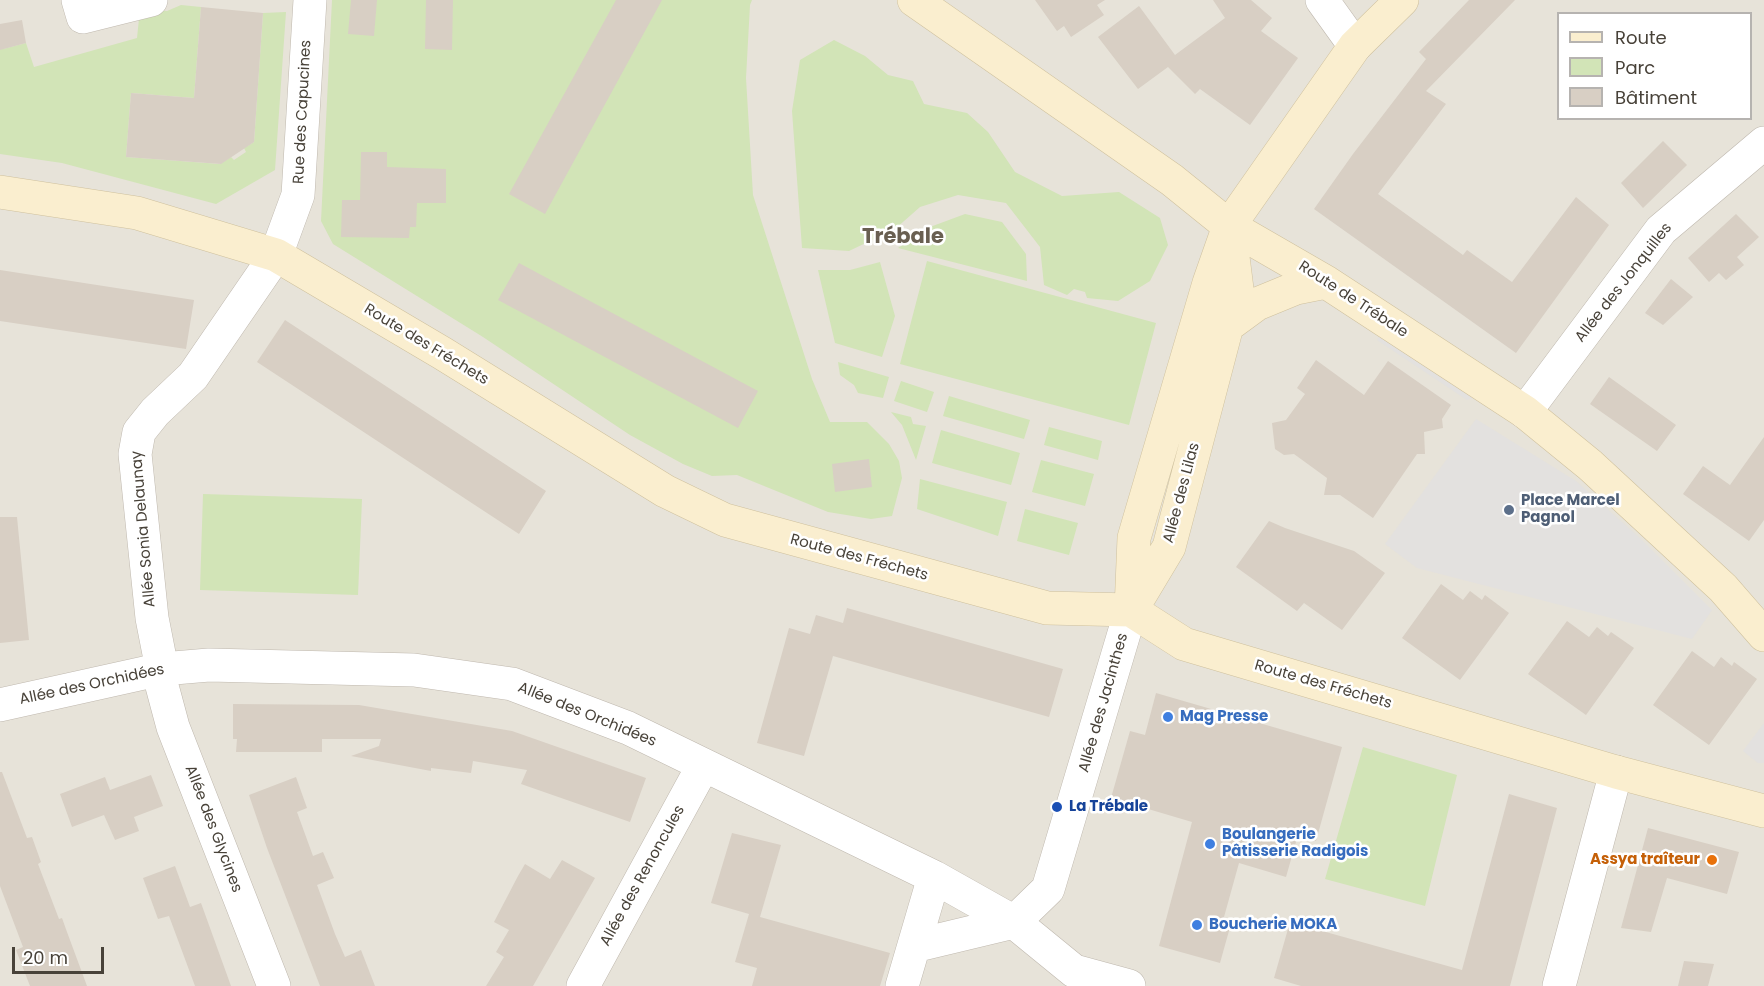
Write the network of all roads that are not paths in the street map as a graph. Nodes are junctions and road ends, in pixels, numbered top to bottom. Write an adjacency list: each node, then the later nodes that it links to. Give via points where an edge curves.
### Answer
1 (78, 0): 2 (street, via 83,16)
2 (151, 0)
3 (310, 0): 11 (street, Rue des Capucines, via 298,195)
4 (914, 0): 10 (street, Route de Trébale, via 1172,180)
5 (1322, 0): 7 (street)
6 (1402, 0): 7 (street)
7 (1356, 46): 10 (street)
8 (1764, 143): 14 (street, Allée des Jonquilles, via 1662,230)
9 (0, 192): 11 (street, Route des Fréchets, via 137,213)
10 (1229, 226): 12 (street, Route de Trébale); 13 (street, Allée des Lilas, via 1237,289); 15 (street, via 1134,538)
11 (276, 255): 15 (street, Route des Fréchets, via 665,491 725,520 1047,608); 17 (street, Allée Sonia Delaunay, via 193,376 139,432 135,454 152,618)
12 (1326, 282): 13 (street, via 1296,288 1257,304); 14 (street, Route de Trébale)
13 (1227, 326): 15 (street, Allée des Lilas, via 1169,547)
14 (1525, 412): 16 (street, Route de Trébale, via 1590,465 1723,588)
15 (1131, 610): 20 (street, Route des Fréchets, via 1184,644); 23 (street, Allée des Jacinthes, via 1048,889)
16 (1764, 635)
17 (162, 669): 18 (street, Allée des Orchidées); 19 (street, Allée des Orchidées, via 209,665 414,670 512,684 628,728); 25 (street, Allée des Glycines, via 162,686 173,727)
18 (0, 705)
19 (703, 766): 22 (street, Allée des Orchidées); 26 (street, Allée des Renoncules)
20 (1616, 772): 21 (street, Route des Fréchets); 29 (street)
21 (1764, 811)
22 (934, 877): 23 (street, Allée des Orchidées); 24 (street)
23 (1014, 922): 24 (street); 28 (street, via 1074,971)
24 (914, 946): 27 (street)
25 (274, 986)
26 (583, 986)
27 (902, 986)
28 (1129, 986)
29 (1559, 986)

